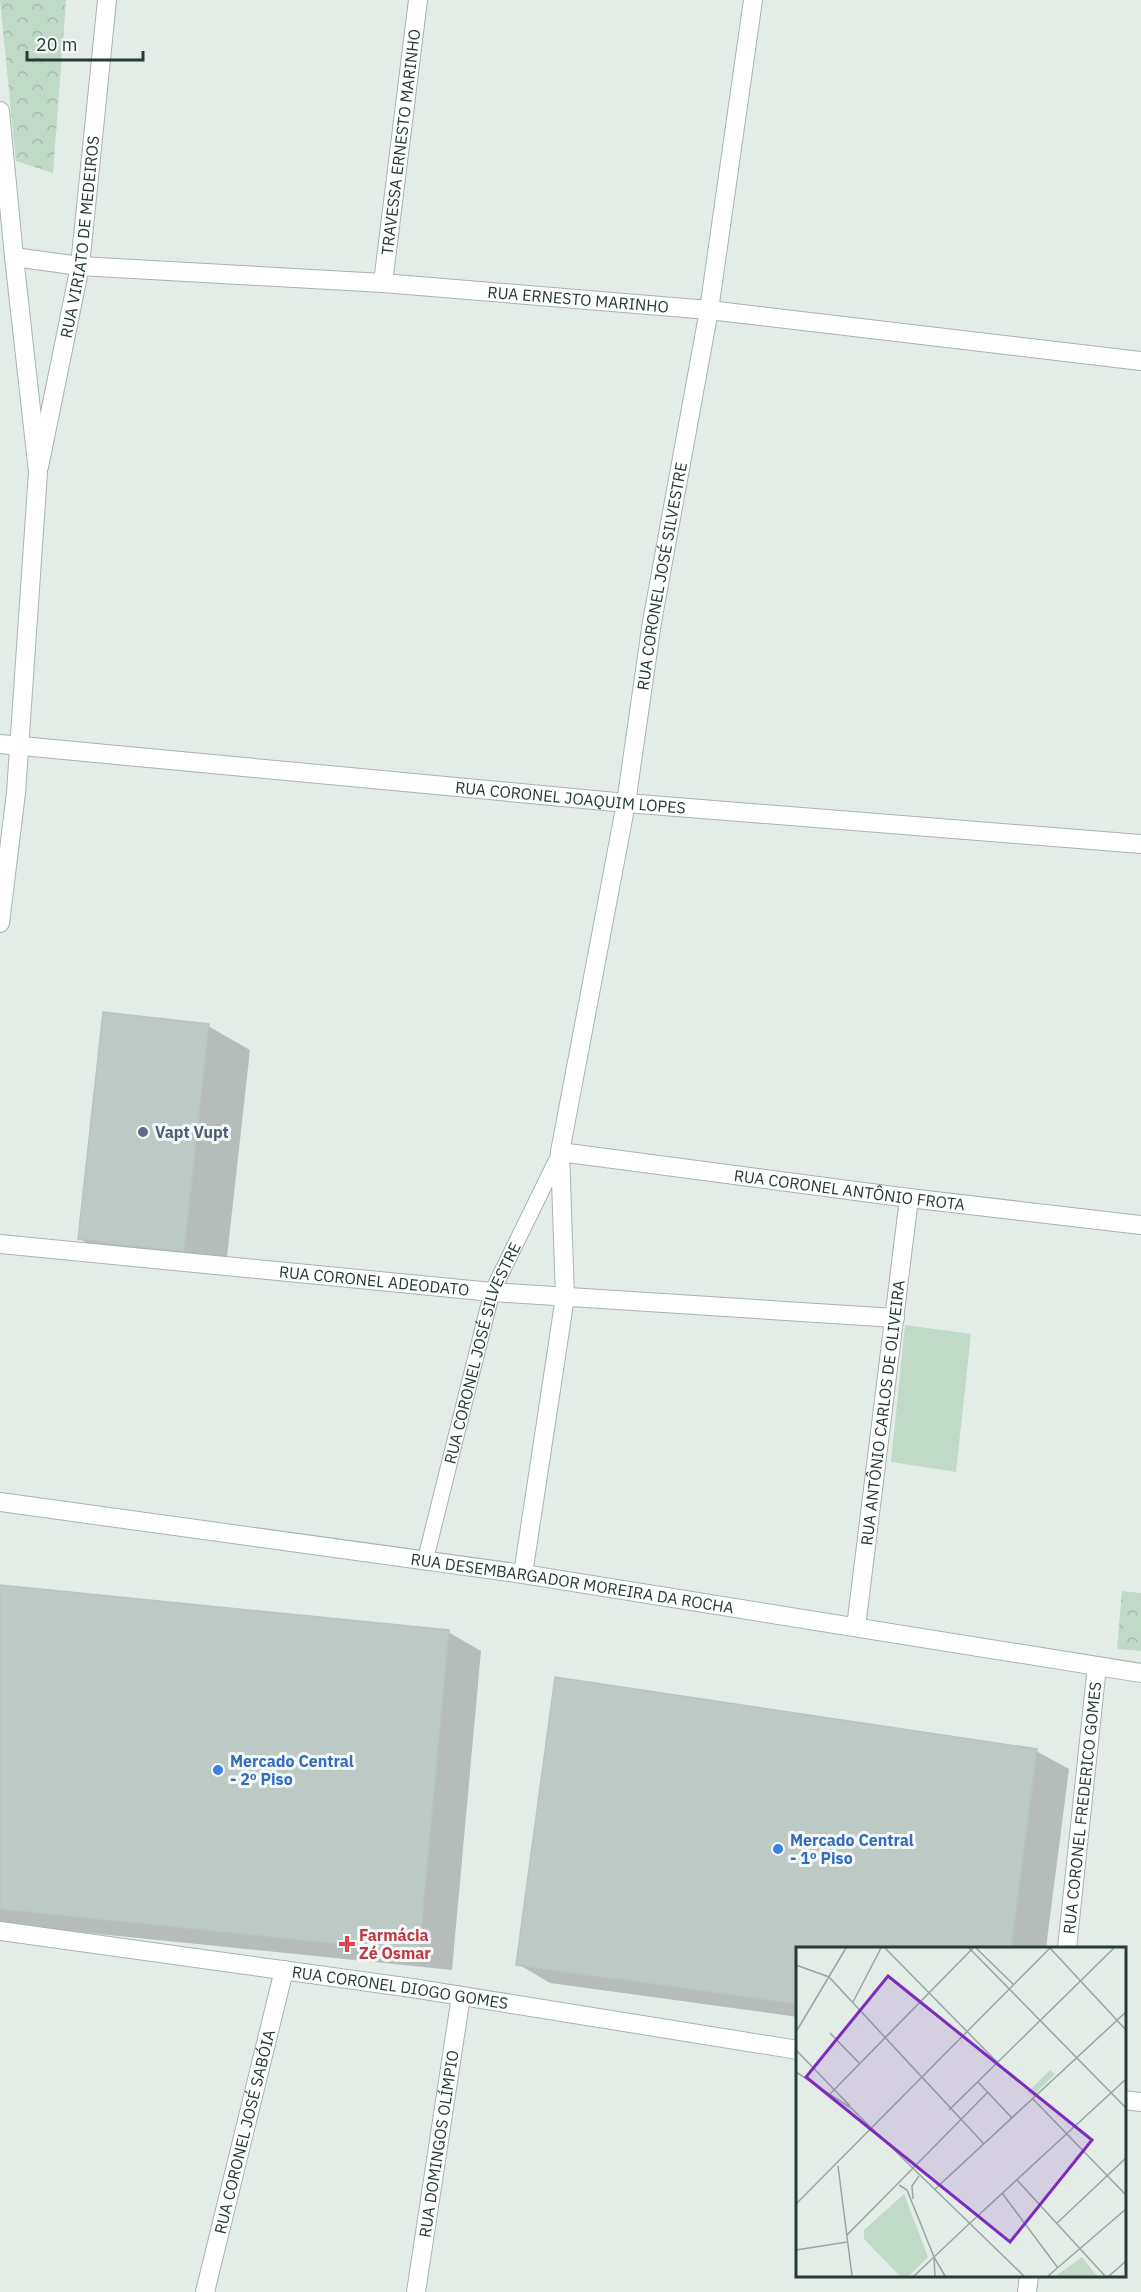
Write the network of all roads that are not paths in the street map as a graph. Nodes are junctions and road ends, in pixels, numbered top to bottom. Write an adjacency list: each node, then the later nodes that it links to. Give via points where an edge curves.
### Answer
1 (107, 0): 6 (street, RUA VIRIATO DE MEDEIROS)
2 (418, 0): 7 (street, TRAVESSA ERNESTO MARINHO)
3 (753, 0): 8 (street, RUA CORONEL JOSÉ SILVESTRE)
4 (0, 111): 5 (street, RUA VIRIATO DE MEDEIROS)
5 (14, 257): 6 (street, RUA ERNESTO MARINHO); 10 (street, RUA VIRIATO DE MEDEIROS)
6 (80, 266): 7 (street, RUA ERNESTO MARINHO); 10 (street, RUA VIRIATO DE MEDEIROS)
7 (382, 283): 8 (street, RUA ERNESTO MARINHO)
8 (709, 310): 9 (street, RUA ERNESTO MARINHO); 13 (street, RUA CORONEL JOSÉ SILVESTRE, via 652,622)
9 (1141, 360)
10 (38, 472): 12 (street, RUA VIRIATO DE MEDEIROS)
11 (0, 744): 12 (street, RUA CORONEL JOAQUIM LOPES)
12 (20, 746): 13 (street, RUA CORONEL JOAQUIM LOPES); 15 (street, RUA VIRIATO DE MEDEIROS)
13 (626, 803): 14 (street, RUA CORONEL JOAQUIM LOPES); 16 (street, RUA CORONEL JOSÉ SILVESTRE)
14 (1141, 844)
15 (0, 923)
16 (560, 1152): 17 (street, RUA CORONEL ANTÔNIO FROTA); 20 (lane, RUA CORONEL JOSÉ SILVESTRE); 21 (street, RUA CORONEL JOSÉ SILVESTRE)
17 (909, 1198): 18 (street, RUA CORONEL ANTÔNIO FROTA); 22 (street, RUA ANTÔNIO CARLOS DE OLIVEIRA)
18 (1141, 1225)
19 (0, 1244): 20 (street, RUA CORONEL ADEODATO)
20 (492, 1292): 21 (street, RUA CORONEL ADEODATO); 24 (lane, RUA CORONEL JOSÉ SILVESTRE)
21 (565, 1297): 22 (street, RUA CORONEL ADEODATO); 25 (street, RUA CORONEL JOSÉ SILVESTRE)
22 (895, 1318): 26 (street, RUA ANTÔNIO CARLOS DE OLIVEIRA)
23 (0, 1502): 24 (street, RUA DESEMBARGADOR MOREIRA DA ROCHA)
24 (425, 1561): 25 (street, RUA DESEMBARGADOR MOREIRA DA ROCHA)
25 (523, 1574): 26 (street, RUA DESEMBARGADOR MOREIRA DA ROCHA)
26 (856, 1627): 27 (street, RUA DESEMBARGADOR MOREIRA DA ROCHA)
27 (1097, 1666): 28 (street, RUA DESEMBARGADOR MOREIRA DA ROCHA); 30 (street, RUA CORONEL FREDERICO GOMES)
28 (1141, 1673)
29 (0, 1931): 31 (street, RUA CORONEL DIOGO GOMES)
30 (1067, 1947)
31 (284, 1970): 32 (street, RUA CORONEL DIOGO GOMES); 37 (street, RUA CORONEL JOSÉ SABÓIA)
32 (461, 1996): 33 (street, RUA CORONEL DIOGO GOMES); 38 (street, RUA DOMINGOS OLÍMPIO)
33 (796, 2050)
34 (1126, 2100): 35 (street)
35 (1141, 2102)
36 (1029, 2277): 39 (street)
37 (205, 2292)
38 (416, 2292)
39 (1027, 2292)

